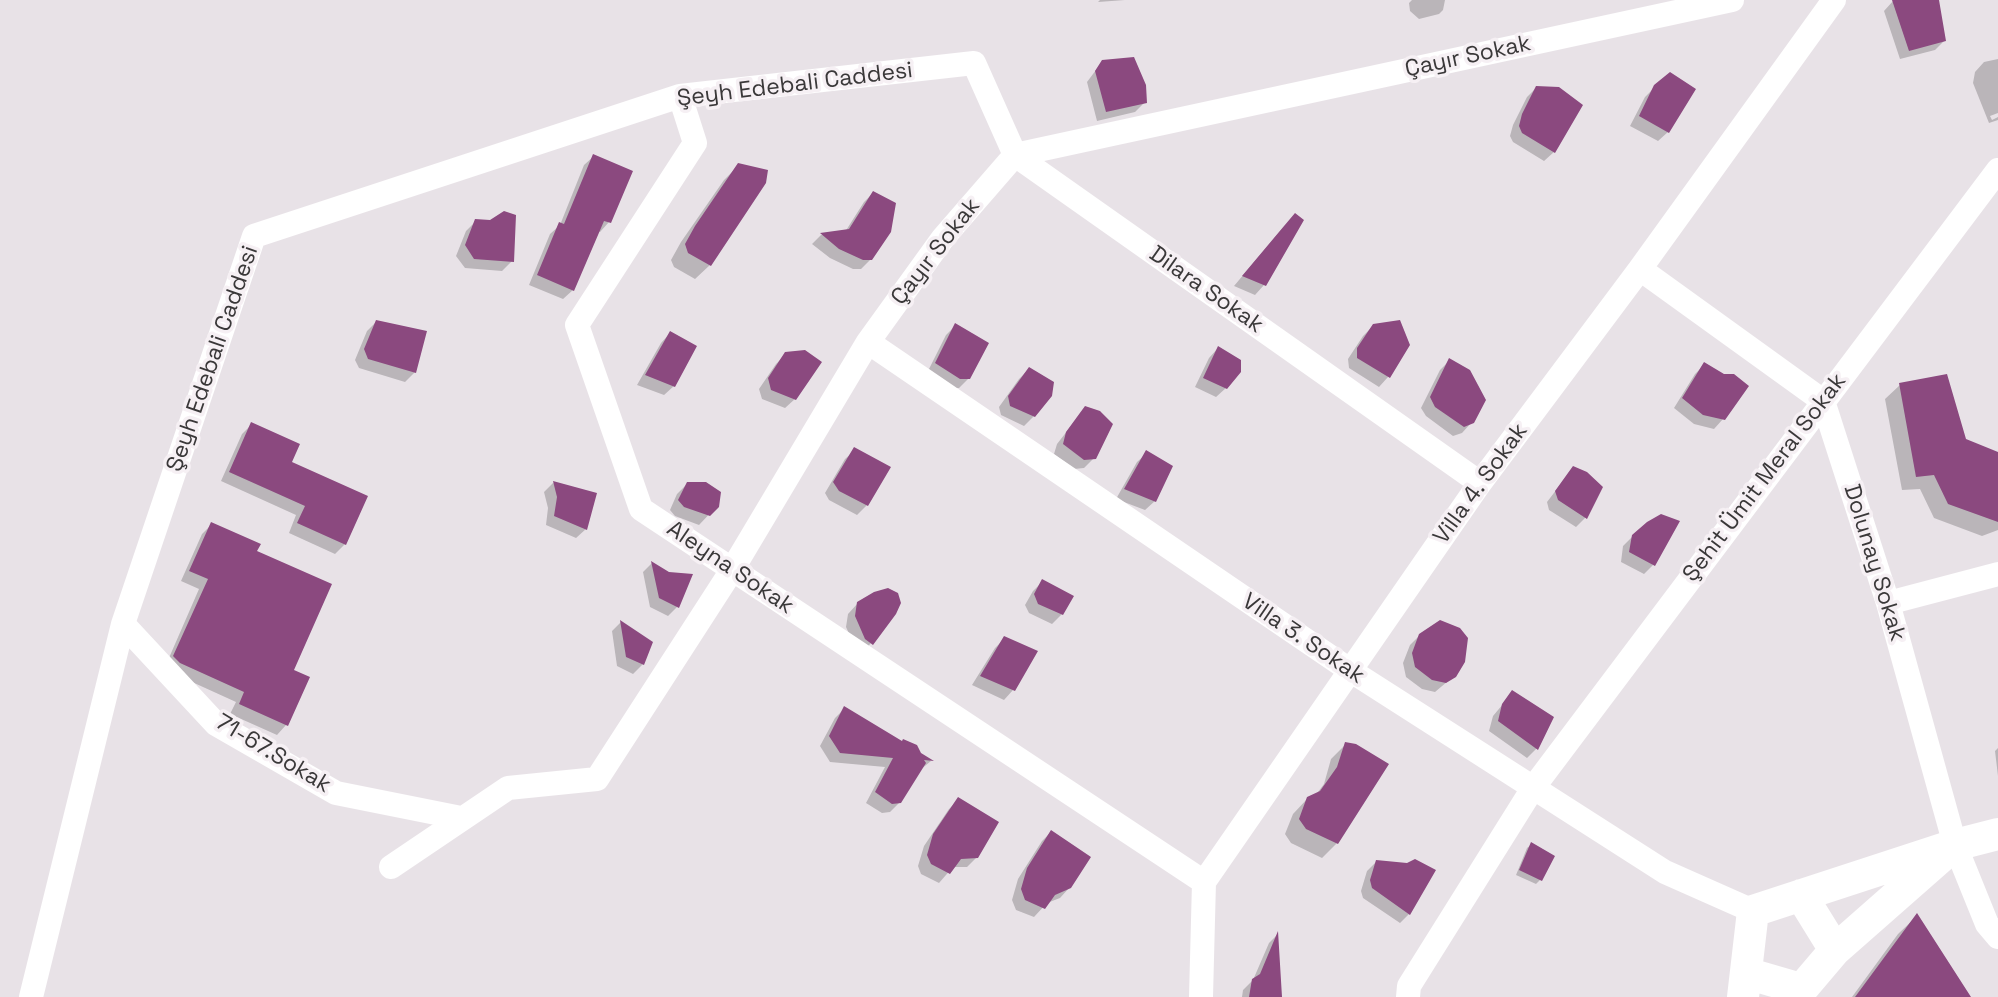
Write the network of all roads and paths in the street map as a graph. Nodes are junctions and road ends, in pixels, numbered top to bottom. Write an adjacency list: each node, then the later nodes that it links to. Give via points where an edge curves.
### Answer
1 (1732, 0): 4 (street, Çayır Sokak)
2 (1834, 0): 6 (street, Villa 4. Sokak)
3 (680, 96): 4 (street, Şeyh Edebali Caddesi, via 974,62); 10 (street, Aleyna Sokak, via 695,143 577,325 641,509); 13 (street, Şeyh Edebali Caddesi, via 254,236)
4 (1015, 155): 7 (street, Çayır Sokak, via 943,238); 9 (street, Dilara Sokak)
5 (1998, 170): 8 (street, Şehit Ümit Meral Sokak)
6 (1640, 269): 8 (street); 9 (street, Villa 4. Sokak)
7 (868, 342): 10 (street, Çayır Sokak); 14 (street, Villa 3. Sokak)
8 (1823, 401): 12 (street, Dolunay Sokak); 15 (street, Şehit Ümit Meral Sokak)
9 (1480, 483): 14 (street, Villa 4. Sokak)
10 (732, 570): 16 (street, Çayır Sokak, via 597,779 508,788); 20 (street, Aleyna Sokak)
11 (1998, 574): 12 (street)
12 (1888, 603): 18 (street, Dolunay Sokak)
13 (123, 624): 16 (street, 71-67.Sokak, via 216,724 252,745 336,793); 27 (street, Şeyh Edebali Caddesi)
14 (1351, 671): 15 (street, Villa 3. Sokak); 20 (street, Villa 4. Sokak)
15 (1533, 788): 22 (street, Villa 3. Sokak, via 1665,872); 29 (street, Şehit Ümit Meral Sokak, via 1409,986)
16 (461, 818): 19 (street, Çayır Sokak)
17 (1998, 834): 18 (street)
18 (1955, 845): 21 (street); 23 (street, Dolunay Sokak, via 1987,925); 24 (street)
19 (391, 867)
20 (1204, 882): 28 (street)
21 (1801, 895): 22 (street); 24 (street)
22 (1753, 911): 25 (street)
23 (1998, 937)
24 (1835, 950): 26 (street)
25 (1744, 985): 26 (street)
26 (1798, 993)
27 (31, 997)
28 (1201, 997)
29 (1408, 997)

